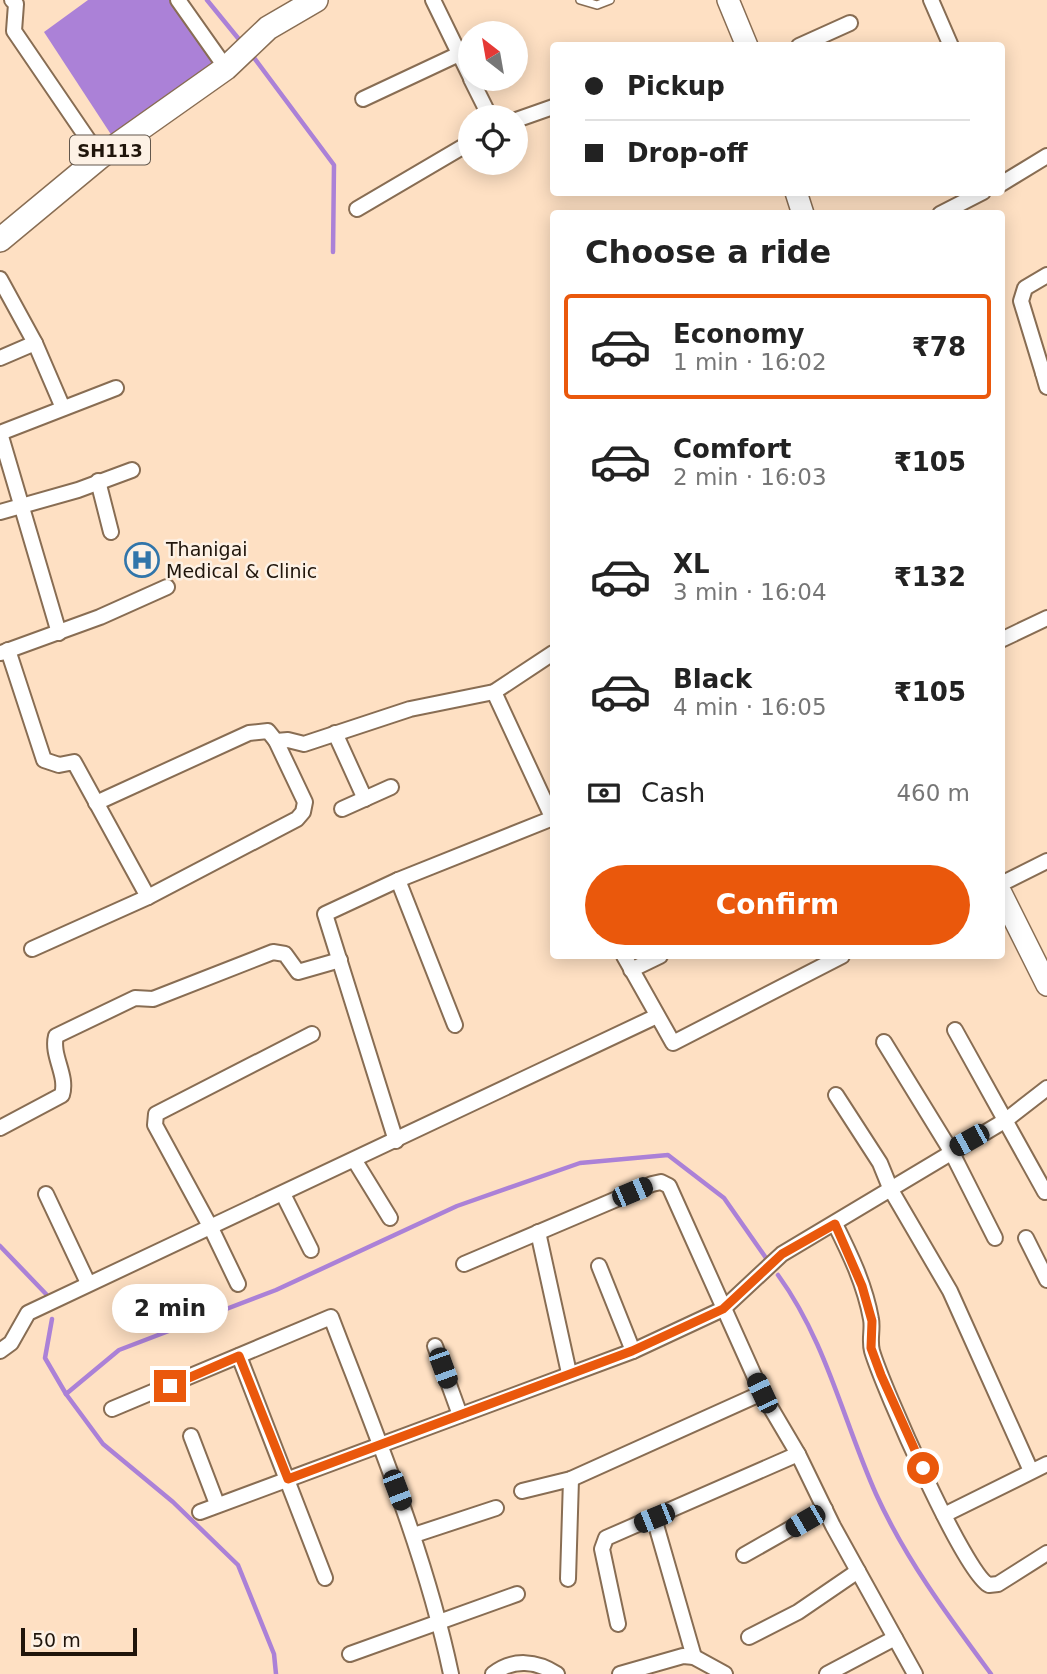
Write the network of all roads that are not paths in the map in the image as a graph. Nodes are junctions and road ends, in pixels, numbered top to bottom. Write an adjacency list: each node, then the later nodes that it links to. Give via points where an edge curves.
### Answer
1 (178, 0): 15 (street)
2 (316, 0): 15 (main road, SH113, via 268,28)
3 (433, 0): 13 (street)
4 (580, 0): 5 (lane, via 597,5)
5 (610, 0)
6 (728, 0): 10 (street)
7 (931, 0): 12 (street)
8 (17, 1): 21 (street, via 14,31)
9 (850, 23): 11 (street)
10 (741, 42)
11 (808, 42)
12 (949, 42)
13 (458, 52)
14 (458, 54): 16 (street)
15 (226, 68): 21 (main road, SH113)
16 (363, 99)
17 (550, 108): 18 (street)
18 (528, 116)
19 (458, 150): 24 (street)
20 (1047, 156): 22 (street)
21 (100, 158): 26 (main road, SH113)
22 (1005, 182)
23 (976, 196): 25 (street)
24 (357, 209)
25 (948, 210)
26 (0, 240)
27 (1047, 275): 31 (street, via 1025,288 1021,301)
28 (0, 279): 29 (street)
29 (35, 343): 30 (street); 33 (street)
30 (0, 358)
31 (1046, 377)
32 (117, 388): 33 (street)
33 (63, 408): 34 (street)
34 (0, 433): 37 (street)
35 (132, 470): 36 (street)
36 (98, 481): 37 (street); 39 (street)
37 (20, 506): 38 (street); 42 (street)
38 (0, 512)
39 (111, 531)
40 (167, 587): 42 (street)
41 (1047, 618): 43 (street)
42 (59, 633): 44 (street)
43 (1005, 638)
44 (4, 652): 51 (street, via 44,760 59,765 74,762)
45 (550, 655): 46 (street)
46 (494, 692): 47 (street, via 410,709); 53 (street)
47 (335, 733): 48 (street, via 304,744); 50 (street)
48 (276, 741): 51 (street, via 268,732 249,733); 58 (street, via 305,802 297,819)
49 (391, 787): 50 (street)
50 (365, 799): 52 (street)
51 (96, 803): 58 (street)
52 (342, 808)
53 (550, 812)
54 (550, 819): 56 (street)
55 (1047, 860): 57 (street)
56 (398, 880): 64 (street, via 325,914); 68 (street)
57 (1005, 882)
58 (148, 897): 60 (street)
59 (1005, 900): 66 (street)
60 (32, 949)
61 (626, 959): 65 (street)
62 (654, 959): 65 (street)
63 (836, 959): 67 (street, via 673,1043)
64 (340, 960): 75 (street, via 298,972 285,954 273,952 153,999 135,998 56,1036 62,1095); 76 (street)
65 (631, 970): 67 (street)
66 (1047, 985)
67 (657, 1016): 76 (street)
68 (455, 1026)
69 (955, 1030): 74 (street)
70 (312, 1034): 85 (street, via 156,1114 155,1125)
71 (884, 1042): 77 (street)
72 (1047, 1088): 74 (street)
73 (836, 1095): 79 (street, via 880,1163)
74 (1006, 1120): 77 (street); 80 (street)
75 (0, 1128)
76 (397, 1141): 78 (street)
77 (951, 1151): 79 (street); 87 (street)
78 (355, 1161): 82 (street); 83 (street)
79 (891, 1190): 84 (street); 108 (street, via 950,1291)
80 (1045, 1192)
81 (46, 1194): 93 (street)
82 (283, 1194): 85 (street); 89 (street)
83 (390, 1219)
84 (835, 1224): 95 (street, via 782,1254); 116 (street, via 862,1286 872,1321 871,1348 881,1375)
85 (211, 1228): 93 (street); 94 (street)
86 (538, 1232): 90 (street); 95 (street, via 661,1182 673,1194); 100 (street)
87 (995, 1238)
88 (1026, 1238): 92 (street)
89 (312, 1250)
90 (464, 1264)
91 (599, 1266): 98 (street)
92 (1047, 1280)
93 (88, 1283): 97 (street, via 28,1313 11,1343)
94 (238, 1284)
95 (723, 1309): 98 (street); 101 (street)
96 (435, 1346): 103 (street)
97 (1, 1350)
98 (632, 1351): 100 (street)
99 (239, 1356): 102 (street); 105 (street, via 331,1317); 109 (street)
100 (569, 1373): 103 (street)
101 (762, 1393): 106 (street); 110 (street)
102 (112, 1409)
103 (460, 1415): 105 (street)
104 (191, 1436): 112 (street)
105 (380, 1445): 109 (street); 118 (street)
106 (798, 1454): 114 (street); 117 (street)
107 (1047, 1464): 108 (street)
108 (1031, 1471): 116 (street)
109 (288, 1479): 112 (street); 122 (street)
110 (571, 1479): 111 (street); 123 (street)
111 (522, 1491)
112 (217, 1504): 115 (street)
113 (496, 1508): 118 (street)
114 (825, 1509): 120 (street); 121 (street)
115 (200, 1512)
116 (944, 1514): 119 (street, via 976,1575 989,1586)
117 (654, 1518): 126 (street, via 601,1543); 130 (street)
118 (414, 1535): 125 (street)
119 (1047, 1553)
120 (744, 1555)
121 (858, 1571): 127 (street, via 798,1612); 128 (street)
122 (325, 1578)
123 (568, 1579)
124 (517, 1594): 125 (street)
125 (440, 1623): 129 (street); 131 (street)
126 (618, 1624)
127 (749, 1637)
128 (895, 1638): 136 (street); 137 (street)
129 (350, 1654)
130 (694, 1657): 134 (street, via 667,1659); 135 (street)
131 (452, 1674)
132 (493, 1674): 133 (street, via 503,1666 526,1662)
133 (557, 1674)
134 (620, 1674)
135 (725, 1674)
136 (827, 1674)
137 (915, 1674)

